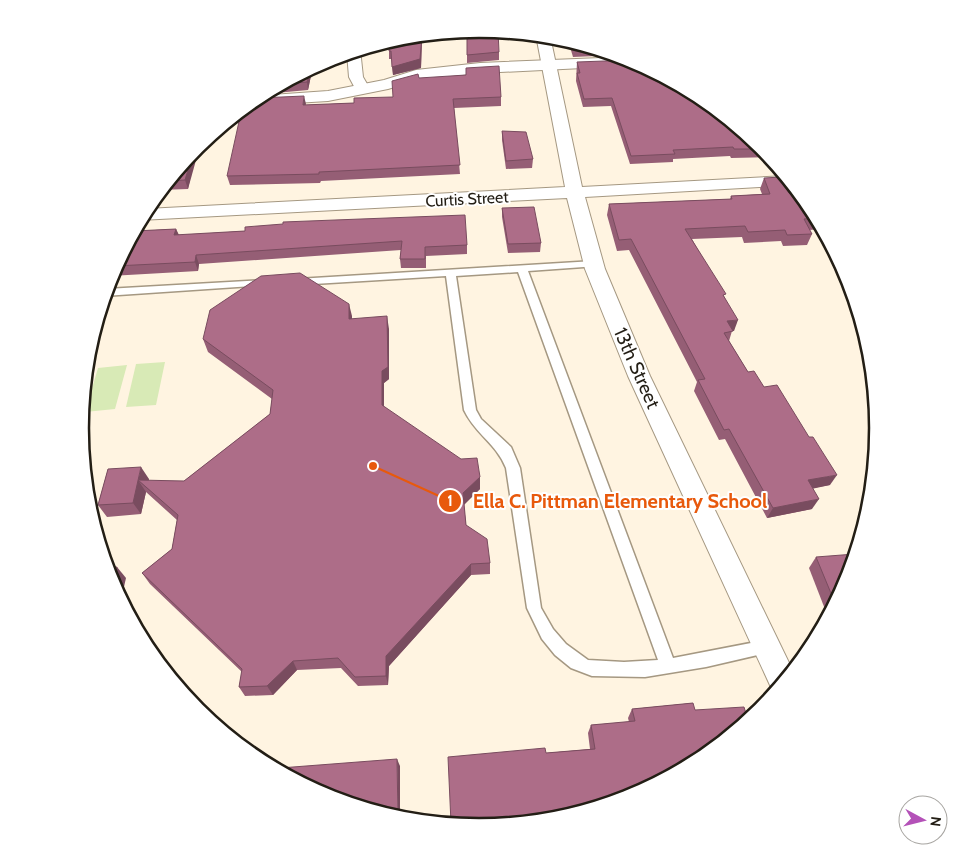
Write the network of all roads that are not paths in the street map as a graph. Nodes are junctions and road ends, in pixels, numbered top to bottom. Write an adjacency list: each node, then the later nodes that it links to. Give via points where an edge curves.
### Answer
1 (545, 43): 4 (street, 13th Street)
2 (355, 58): 5 (street, via 356,77)
3 (616, 62): 4 (street)
4 (549, 64): 5 (street, via 416,75); 8 (street, 13th Street)
5 (362, 89): 6 (street, via 328,96)
6 (266, 101)
7 (781, 181): 8 (street, Curtis Street)
8 (575, 193): 9 (street, Curtis Street); 10 (street, 13th Street)
9 (153, 215)
10 (594, 264): 11 (lane); 14 (street, 13th Street, via 639,376)
11 (522, 270): 12 (lane); 15 (lane)
12 (451, 274): 13 (lane); 15 (lane, via 470,410 476,422 506,451 513,468 534,608 540,624 567,655 586,668 620,670)
13 (114, 293)
14 (766, 647): 15 (lane); 16 (street, 13th Street)
15 (668, 666)
16 (780, 676)

